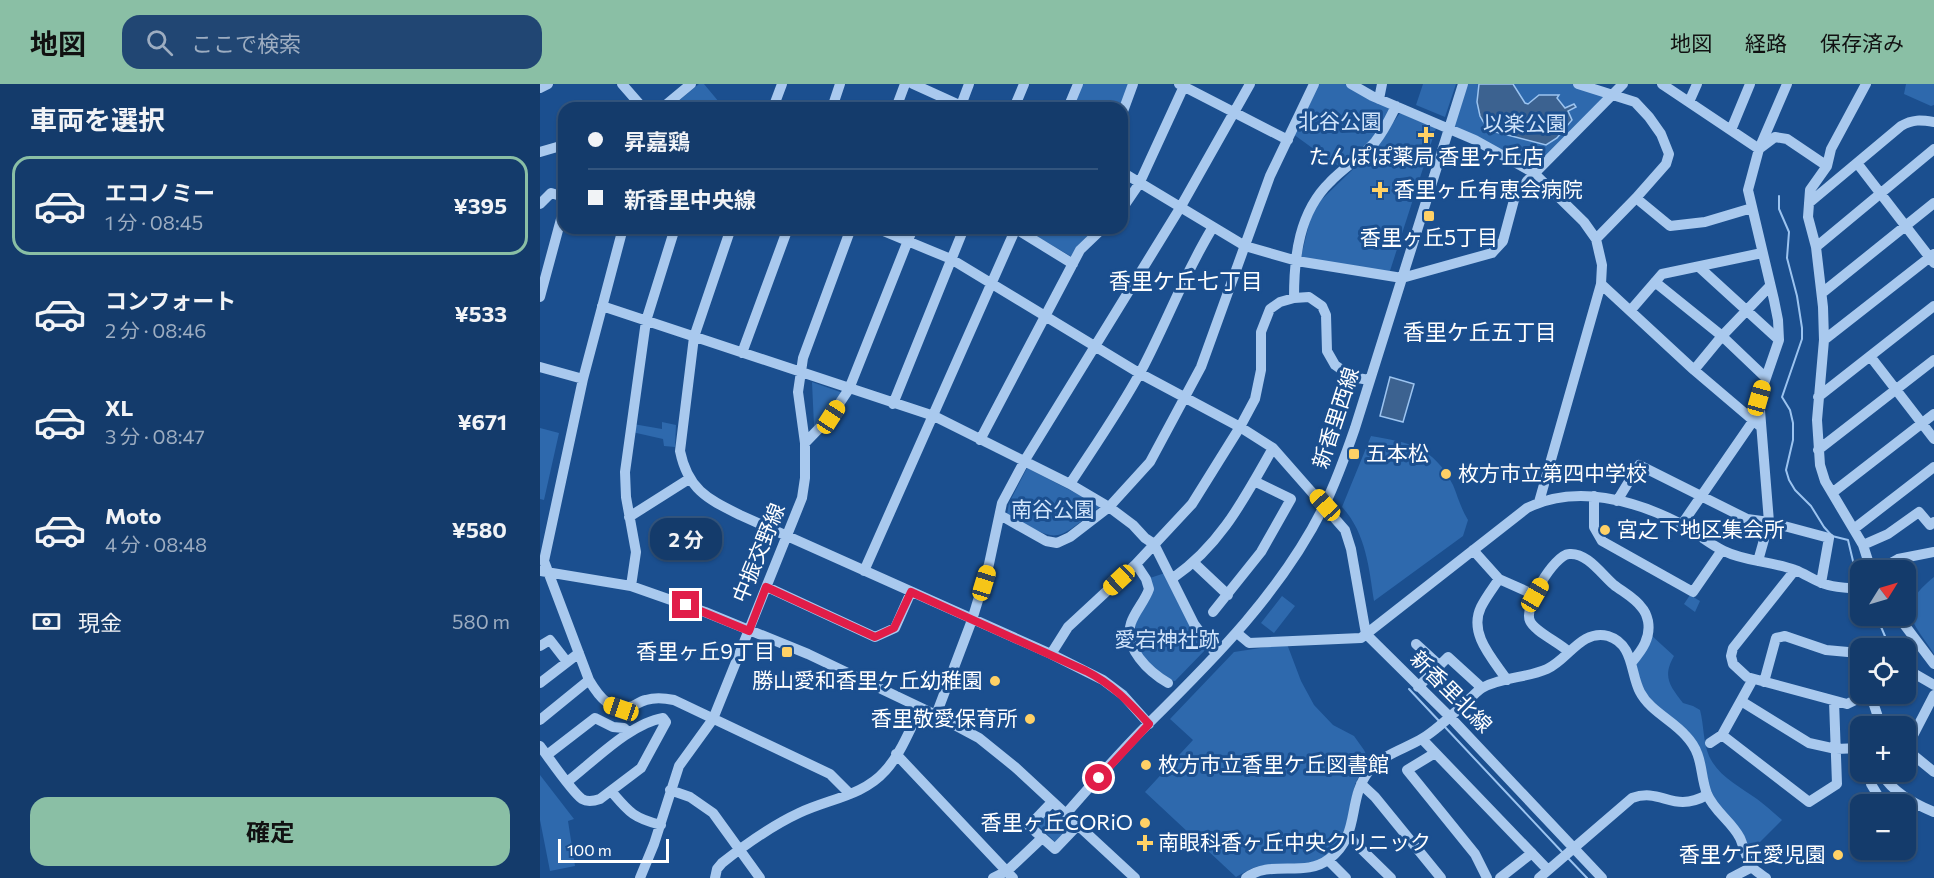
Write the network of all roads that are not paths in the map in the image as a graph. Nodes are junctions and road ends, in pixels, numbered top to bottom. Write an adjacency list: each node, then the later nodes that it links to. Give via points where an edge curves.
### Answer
1 (548, 84): 25 (street)
2 (622, 84): 28 (street)
3 (691, 84): 29 (street)
4 (782, 84): 30 (street)
5 (840, 84): 31 (street)
6 (905, 84): 32 (street)
7 (913, 84): 33 (street)
8 (969, 84): 34 (street)
9 (1024, 84): 35 (street)
10 (1078, 84): 36 (street)
11 (1133, 84): 37 (street)
12 (1250, 84): 40 (street)
13 (1314, 84): 44 (street)
14 (1351, 84): 27 (street)
15 (1382, 84): 27 (street)
16 (1463, 84): 42 (street, 新香里西線)
17 (1578, 84): 26 (street)
18 (1623, 84): 26 (street)
19 (1662, 84): 38 (street)
20 (1697, 84): 38 (street)
21 (1750, 84): 43 (street)
22 (1787, 84): 46 (street)
23 (1866, 84): 50 (street, via 1831,148)
24 (1183, 85): 40 (street); 53 (street)
25 (540, 88)
26 (1612, 95): 51 (street); 56 (street, via 1635,102 1661,134 1669,154 1666,164)
27 (1379, 99): 39 (street)
28 (638, 102)
29 (669, 102)
30 (775, 102)
31 (834, 102)
32 (898, 102)
33 (951, 102)
34 (964, 102)
35 (1016, 102)
36 (1070, 102)
37 (1126, 102)
38 (1689, 102): 43 (street)
39 (1396, 106): 42 (street); 84 (street, via 1375,142 1316,197 1302,225)
40 (1234, 112): 44 (street); 61 (street)
41 (1934, 122): 49 (street, via 1910,121)
42 (1449, 127): 51 (street); 87 (street, 新香里西線)
43 (1731, 130): 46 (street)
44 (1288, 140): 79 (street, via 1270,176)
45 (558, 147): 48 (street)
46 (1759, 149): 50 (street, via 1775,137 1787,139); 62 (street, via 1748,190)
47 (1934, 149): 54 (street)
48 (540, 152)
49 (1857, 163): 54 (street); 58 (street)
50 (1827, 166): 58 (street, via 1810,190)
51 (1534, 173): 77 (street); 87 (street, via 1514,200 1503,241 1492,253)
52 (1128, 176): 53 (street)
53 (1139, 184): 57 (street); 61 (street)
54 (1881, 193): 63 (street); 80 (street)
55 (558, 195): 60 (street, via 551,193)
56 (1636, 198): 62 (street, via 1670,226 1705,222); 77 (street)
57 (1128, 200)
58 (1809, 203): 80 (street, via 1808,217)
59 (1934, 203): 63 (street)
60 (540, 204)
61 (1180, 208): 64 (street); 105 (street)
62 (1752, 208): 81 (street)
63 (1905, 226): 82 (street); 92 (street)
64 (1213, 227): 79 (street); 112 (street)
65 (558, 230): 93 (street)
66 (621, 234): 95 (street)
67 (673, 234): 100 (street)
68 (729, 234): 102 (street)
69 (786, 234): 106 (street)
70 (849, 234): 111 (street, 中振交野線, via 809,336)
71 (892, 234): 78 (street)
72 (910, 234): 78 (street)
73 (962, 234): 83 (street)
74 (1013, 234): 89 (street)
75 (1026, 234): 85 (street)
76 (1097, 234): 85 (street, via 1080,250)
77 (1596, 239): 90 (street, via 1602,265)
78 (908, 240): 83 (street); 116 (street)
79 (1245, 246): 84 (street); 119 (street, via 1201,367)
80 (1816, 247): 92 (street)
81 (1762, 253): 86 (street); 91 (street)
82 (1932, 258): 104 (street)
83 (951, 260): 89 (street); 120 (street)
84 (1297, 261): 87 (street); 94 (street)
85 (1073, 264): 99 (street)
86 (1699, 267): 88 (street, via 1662,274); 98 (street)
87 (1402, 279): 115 (street, 新香里西線)
88 (1655, 282): 97 (street); 101 (street)
89 (992, 284): 99 (street); 122 (street)
90 (1601, 284): 97 (street); 140 (street)
91 (1770, 286): 98 (street); 103 (street)
92 (1822, 293): 104 (street)
93 (540, 297)
94 (1294, 298): 115 (street, via 1309,297 1322,306 1327,351 1335,365 1352,377); 125 (street, via 1280,302 1266,316 1255,399)
95 (602, 306): 100 (street); 114 (street)
96 (1934, 306): 107 (street)
97 (1630, 311): 110 (street)
98 (1746, 311): 101 (street); 103 (street)
99 (1044, 316): 105 (street); 127 (street)
100 (646, 321): 102 (street); 144 (street, via 625,472)
101 (1722, 336): 110 (street); 113 (street)
102 (694, 337): 106 (street); 133 (street, via 680,451)
103 (1779, 340): 113 (street)
104 (1824, 340): 118 (street)
105 (1095, 346): 112 (street); 131 (street)
106 (742, 353): 111 (street)
107 (1870, 356): 117 (street); 118 (street)
108 (1934, 360): 117 (street)
109 (540, 367): 114 (street)
110 (1694, 370): 124 (street)
111 (801, 372): 116 (street); 128 (street, 中振交野線, via 798,392)
112 (1139, 373): 119 (street); 135 (street)
113 (1765, 377): 124 (street)
114 (583, 379): 162 (street)
115 (1369, 381): 141 (street, 新香里西線)
116 (849, 389): 120 (street); 128 (street, via 831,417)
117 (1896, 390): 123 (street); 130 (street)
118 (1818, 397): 130 (street)
119 (1184, 398): 125 (street); 142 (street, via 1150,462)
120 (893, 404): 122 (street)
121 (1934, 414): 123 (street)
122 (934, 416): 127 (street); 161 (street)
123 (1922, 423): 126 (street); 136 (street)
124 (1757, 424): 138 (street); 145 (street)
125 (1240, 427): 129 (street); 150 (street, via 1192,504)
126 (1934, 439)
127 (980, 440): 131 (street)
128 (806, 443): 149 (street, 中振交野線, via 802,498)
129 (1273, 448): 134 (street); 141 (street)
130 (1818, 450): 136 (street)
131 (1025, 460): 135 (street); 143 (street, via 1002,503)
132 (1934, 467): 148 (street)
133 (689, 479): 144 (street); 149 (street, via 707,498)
134 (1254, 481): 158 (street, via 1228,524); 170 (street, via 1291,499 1261,552)
135 (1070, 484): 142 (street)
136 (1832, 493): 148 (street)
137 (1594, 496): 139 (street); 140 (street, via 1563,496); 153 (street, via 1594,527 1602,541 1693,592)
138 (1702, 497): 139 (street, via 1639,465); 145 (street, via 1747,519); 147 (street)
139 (1617, 501): 147 (street)
140 (1539, 502): 152 (street)
141 (1325, 505): 176 (street, 新香里西線, via 1265,599); 177 (street, via 1345,530)
142 (1109, 507): 143 (street, via 1057,543); 150 (street)
143 (1000, 516): 173 (street)
144 (629, 517): 166 (street, via 636,552)
145 (1769, 522): 157 (street); 165 (street, via 1829,538)
146 (1934, 522): 151 (street, via 1930,525 1919,513)
147 (1682, 524): 153 (street)
148 (1855, 528): 151 (street)
149 (786, 537): 161 (street); 167 (street, 中振交野線)
150 (1154, 544): 159 (street); 163 (street)
151 (1863, 545): 155 (street)
152 (1473, 550): 164 (street); 177 (street)
153 (1722, 550): 157 (street)
154 (1934, 552): 156 (street)
155 (1868, 560)
156 (1896, 560)
157 (1758, 561): 160 (street)
158 (1194, 563): 163 (street); 170 (street)
159 (1136, 564): 183 (street, via 1068,627); 194 (street, via 1149,590 1131,623 1132,640 1143,664)
160 (1795, 570): 165 (street); 192 (street, via 1733,648 1733,664 1747,677)
161 (864, 571): 169 (street)
162 (543, 574): 166 (street); 182 (street)
163 (1173, 578): 184 (street, via 1194,624)
164 (1499, 579): 171 (street); 191 (street, via 1480,608 1478,630 1480,641)
165 (1821, 583): 168 (street)
166 (631, 586): 175 (street)
167 (766, 587): 169 (street, via 875,637 894,628); 175 (street, 中振交野線)
168 (1850, 588)
169 (911, 592): 173 (street)
170 (1228, 595): 172 (street)
171 (1535, 595): 180 (street, via 1528,609 1530,621); 186 (street, via 1561,556 1570,553 1594,565 1644,610 1648,635)
172 (1213, 612)
173 (972, 620): 183 (street); 203 (street)
174 (1907, 626): 187 (street)
175 (749, 631): 202 (street, via 808,654); 204 (street, 中振交野線)
176 (1237, 633): 177 (street, via 1249,643 1361,638); 184 (street, 新香里西線)
177 (1366, 634): 196 (street, 新香里北線)
178 (1416, 644): 188 (street)
179 (540, 646): 185 (street, via 550,640)
180 (1569, 652): 186 (street, via 1595,635 1608,636 1619,642); 191 (street, via 1546,670)
181 (1850, 652): 192 (street, via 1826,650 1785,636 1776,638)
182 (579, 653): 185 (street); 190 (street)
183 (1051, 654): 207 (street, via 1103,680)
184 (1216, 654): 207 (street, 新香里西線)
185 (567, 662): 193 (street)
186 (1632, 662): 227 (street, via 1641,694 1698,752)
187 (1934, 664)
188 (1440, 666): 196 (street); 197 (street, via 1448,657)
189 (1916, 675): 195 (street)
190 (589, 680): 204 (street, via 607,704 621,709 663,698); 205 (street)
191 (1507, 680): 197 (street)
192 (1758, 680): 199 (street); 200 (street)
193 (540, 683)
194 (1168, 683)
195 (1934, 685)
196 (1418, 687): 206 (street, 新香里北線)
197 (1482, 688): 206 (street)
198 (1934, 695): 208 (street)
199 (1741, 701): 210 (street); 214 (street, via 1809,743)
200 (1834, 701): 201 (street); 214 (street)
201 (1850, 703)
202 (921, 708): 203 (street); 217 (street)
203 (936, 714): 228 (street, via 980,738)
204 (713, 719): 222 (street, 中振交野線, via 679,766); 224 (street, via 830,774)
205 (540, 720)
206 (1444, 721): 211 (street); 238 (street, 新香里北線)
207 (1149, 724): 231 (street, 新香里西線)
208 (1916, 729)
209 (629, 733): 215 (street, via 596,718); 220 (street); 223 (street, via 652,720 663,718 666,722 641,768)
210 (1722, 735): 212 (street); 214 (street, via 1809,802 1837,784)
211 (1422, 739): 216 (street); 221 (street, via 1377,763)
212 (1710, 743)
213 (1850, 748): 214 (street)
214 (1836, 749)
215 (544, 751): 220 (street)
216 (1435, 753): 237 (street); 252 (street, via 1407,770 1475,854)
217 (896, 754): 224 (street, via 873,783); 242 (street)
218 (1916, 757): 219 (street)
219 (1934, 771)
220 (567, 782): 223 (street, via 584,800 600,799)
221 (1361, 784): 234 (street); 251 (street)
222 (670, 790): 232 (street, 中振交野線); 236 (street, via 690,797 713,813)
223 (611, 791): 232 (street, via 640,820)
224 (850, 794): 236 (street, via 800,812)
225 (1877, 794): 226 (street, via 1871,784 1880,772 1889,786)
226 (1901, 794)
227 (1707, 795): 238 (street, via 1680,803 1652,795 1632,798); 240 (street, via 1739,836)
228 (1052, 802): 231 (street); 235 (street, via 1029,826)
229 (1917, 805): 230 (street)
230 (1934, 812)
231 (1065, 815): 233 (street)
232 (661, 825): 243 (street, 中振交野線)
233 (1077, 826): 235 (street, via 1055,849); 247 (street)
234 (1349, 837): 239 (street); 250 (street)
235 (1042, 838): 242 (street)
236 (739, 850): 244 (street, via 717,868); 245 (street)
237 (1532, 853): 241 (street); 253 (street)
238 (1568, 853): 241 (street); 255 (street, 新香里北線)
239 (1328, 860): 248 (street, via 1295,869 1275,868); 249 (street)
240 (1752, 867): 256 (street); 257 (street)
241 (1548, 870): 254 (street)
242 (1010, 874): 246 (street)
243 (640, 878)
244 (715, 878)
245 (760, 878)
246 (993, 878)
247 (1135, 878)
248 (1246, 878)
249 (1346, 878)
250 (1391, 878)
251 (1441, 878)
252 (1486, 878)
253 (1500, 878)
254 (1539, 878)
255 (1602, 878)
256 (1731, 878)
257 (1766, 878)

